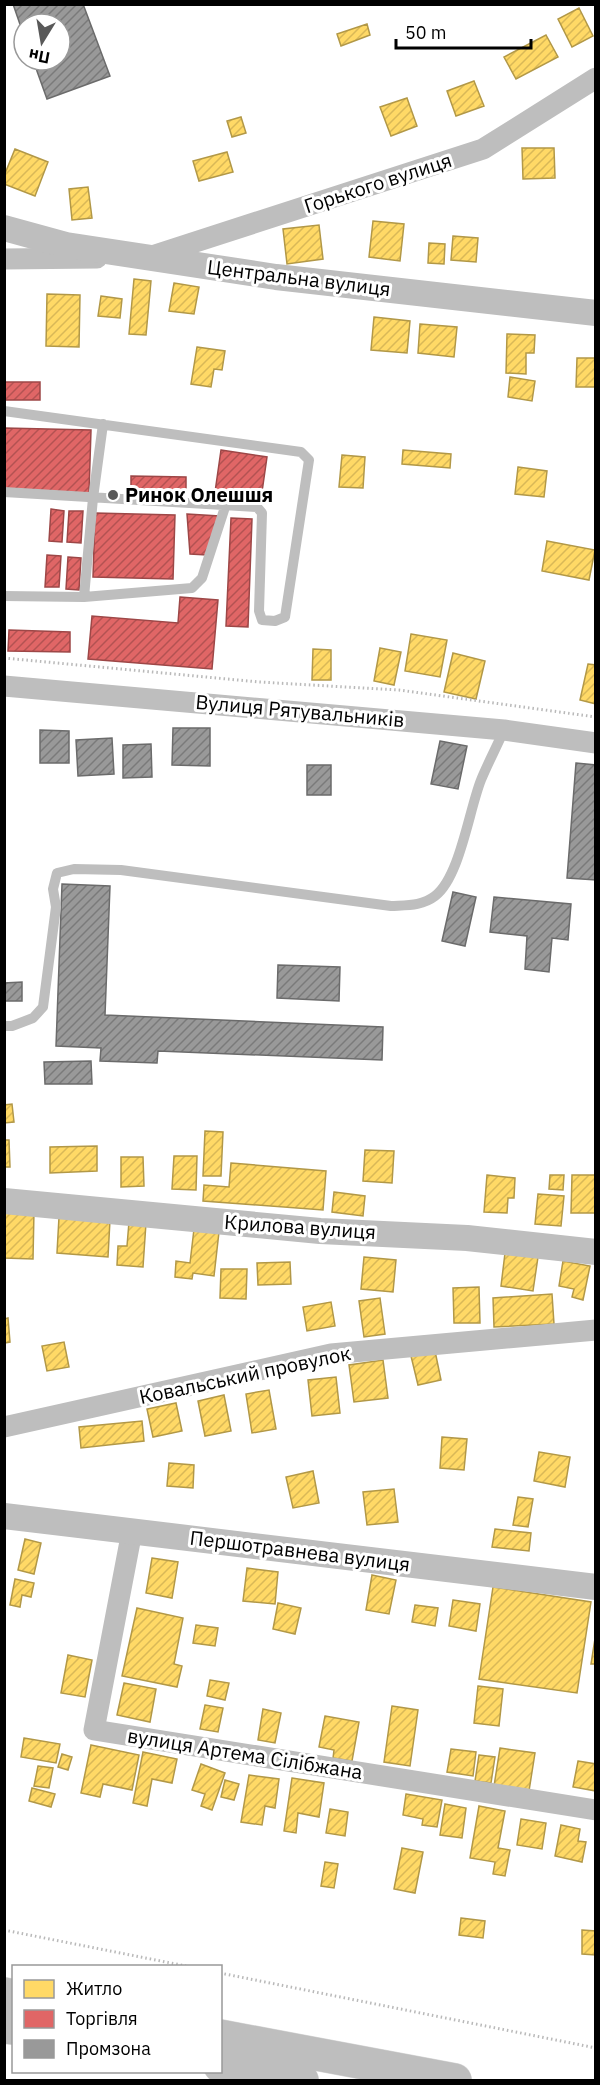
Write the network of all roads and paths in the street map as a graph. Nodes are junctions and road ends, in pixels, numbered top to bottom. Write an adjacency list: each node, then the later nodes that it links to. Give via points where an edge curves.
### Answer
1 (596, 78): 3 (street, Горького вулиця, via 483,149)
2 (4, 228): 3 (street, Центральна вулиця, via 66,245)
3 (146, 258): 4 (street, Горького вулиця); 5 (street, Центральна вулиця, via 276,277)
4 (4, 259)
5 (596, 313)
6 (4, 411): 7 (lane)
7 (103, 424): 9 (lane); 10 (lane, via 301,452 309,460 285,617 262,620 259,610 262,513 257,507)
8 (4, 492): 9 (lane)
9 (93, 498): 10 (lane); 12 (lane)
10 (226, 504): 12 (lane, via 202,578 192,588)
11 (4, 596): 12 (lane)
12 (84, 597)
13 (4, 658): 15 (path, via 259,682 399,690)
14 (4, 686): 16 (street, Вулиця Рятувальників)
15 (596, 717)
16 (504, 730): 17 (street, Вулиця Рятувальників); 18 (lane, via 481,781 446,885 435,896 417,905 391,906 121,870 74,869 57,873 43,1007 33,1018)
17 (596, 743)
18 (4, 1026)
19 (4, 1201): 20 (street, Крилова вулиця, via 320,1231 467,1238)
20 (596, 1251)
21 (596, 1330): 22 (street, Ковальський провулок, via 331,1354)
22 (4, 1427)
23 (4, 1516): 24 (street, Першотравнева вулиця)
24 (132, 1531): 25 (street, Першотравнева вулиця); 26 (street, вулиця Артема Сілібжана, via 94,1730)
25 (596, 1587)
26 (596, 1810)
27 (4, 1930): 28 (path)
28 (181, 1965)
29 (222, 1973): 31 (path)
30 (222, 2036): 34 (highway)
31 (596, 2048)
32 (222, 2066): 33 (highway)
33 (302, 2080)
34 (455, 2080)

